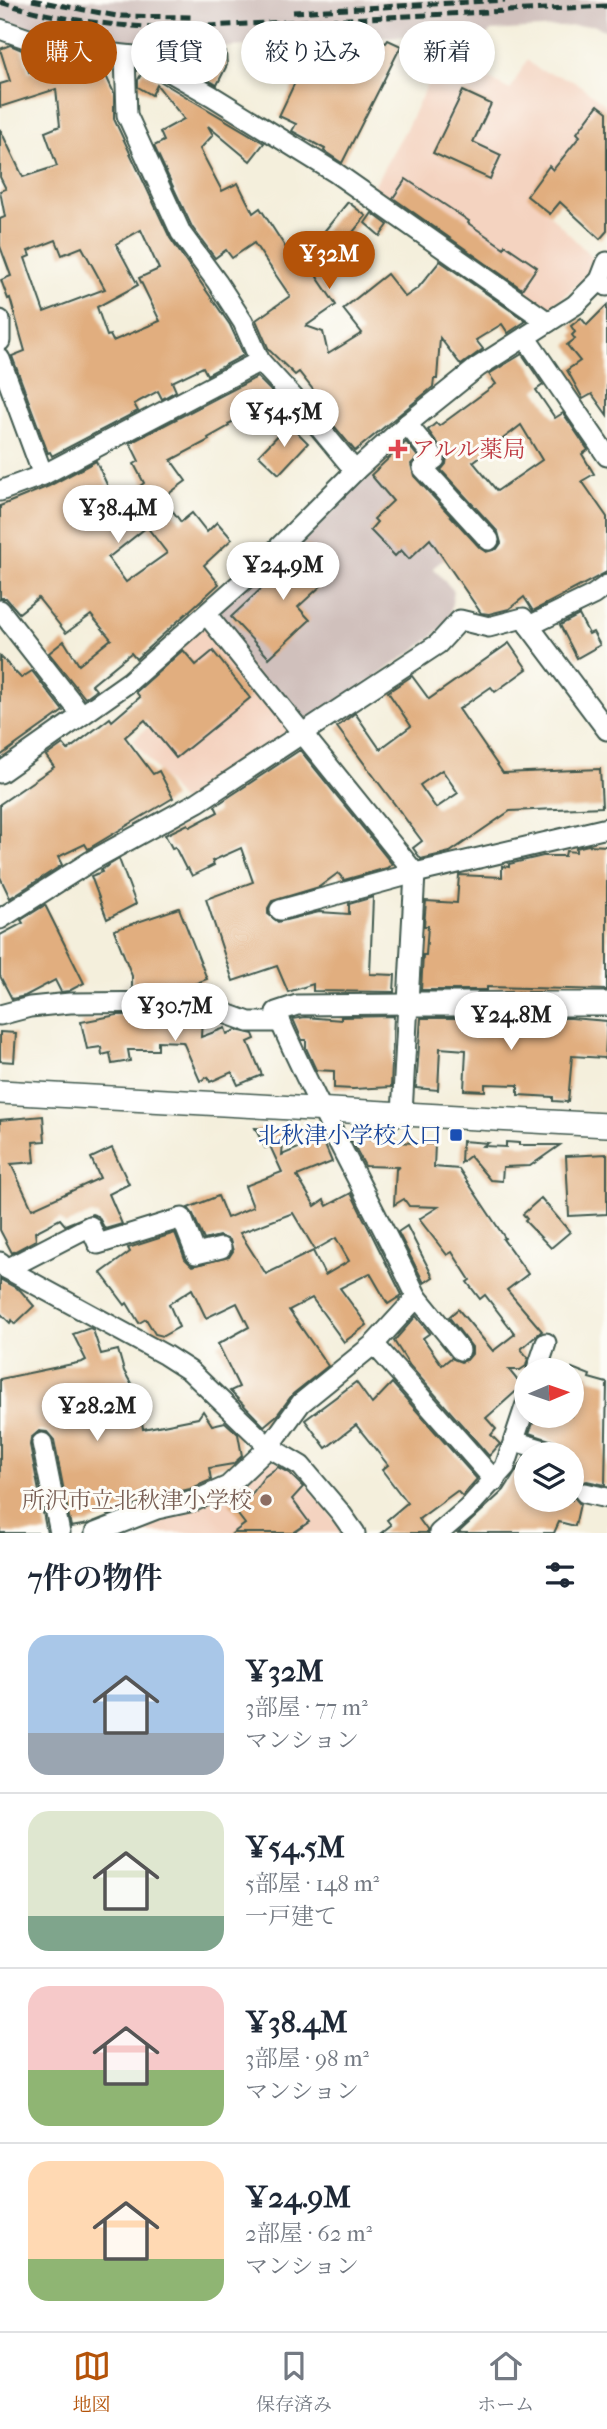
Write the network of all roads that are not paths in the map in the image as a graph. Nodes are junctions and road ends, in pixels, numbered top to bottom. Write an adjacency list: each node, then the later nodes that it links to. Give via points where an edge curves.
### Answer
1 (0, 29): 2 (street, via 34,41)
2 (125, 56): 5 (street, via 144,57 336,173); 9 (street, via 127,115 154,178 181,233 243,323)
3 (605, 276): 5 (street, via 575,305)
4 (0, 320): 7 (street)
5 (548, 322): 6 (street)
6 (525, 337): 10 (street, via 478,367); 11 (street)
7 (0, 341)
8 (0, 359): 13 (street)
9 (260, 361): 12 (street); 13 (street)
10 (407, 425): 12 (street); 15 (street, via 435,459 423,468)
11 (607, 456)
12 (355, 471): 18 (street)
13 (43, 475): 14 (street)
14 (0, 491)
15 (489, 540)
16 (607, 585): 19 (street)
17 (0, 610): 20 (street)
18 (207, 615): 20 (street, via 129,682); 22 (street)
19 (529, 626): 21 (street); 22 (street, via 523,618 488,627 460,620 438,644)
20 (82, 715): 23 (street)
21 (607, 730)
22 (304, 732): 25 (street); 27 (street, via 198,802 91,861)
23 (0, 773)
24 (607, 828): 25 (street)
25 (415, 873): 26 (street); 28 (street)
26 (281, 910)
27 (0, 919)
28 (408, 1004): 29 (street); 31 (street, via 297,1005 276,1012); 34 (street)
29 (607, 1004)
30 (0, 1015): 31 (street, via 70,1003 181,1002 249,1022)
31 (281, 1023): 33 (street)
32 (0, 1092): 33 (street)
33 (321, 1110): 34 (street); 38 (street)
34 (402, 1114): 35 (street)
35 (607, 1125)
36 (221, 1248): 37 (street, via 196,1254 182,1218 98,1244 90,1226)
37 (4, 1265): 47 (street, via 190,1371)
38 (417, 1297): 40 (street); 41 (street)
39 (546, 1343): 42 (street)
40 (374, 1344): 47 (street, via 301,1403); 48 (street)
41 (460, 1350)
42 (541, 1358)
43 (518, 1428): 44 (street)
44 (514, 1441): 45 (street); 48 (street)
45 (517, 1442)
46 (42, 1443): 51 (street)
47 (269, 1447): 52 (street, via 228,1486); 53 (street, via 301,1466)
48 (495, 1481): 54 (street)
49 (585, 1493): 50 (street)
50 (607, 1498)
51 (60, 1533)
52 (96, 1533)
53 (355, 1533)
54 (439, 1533)

